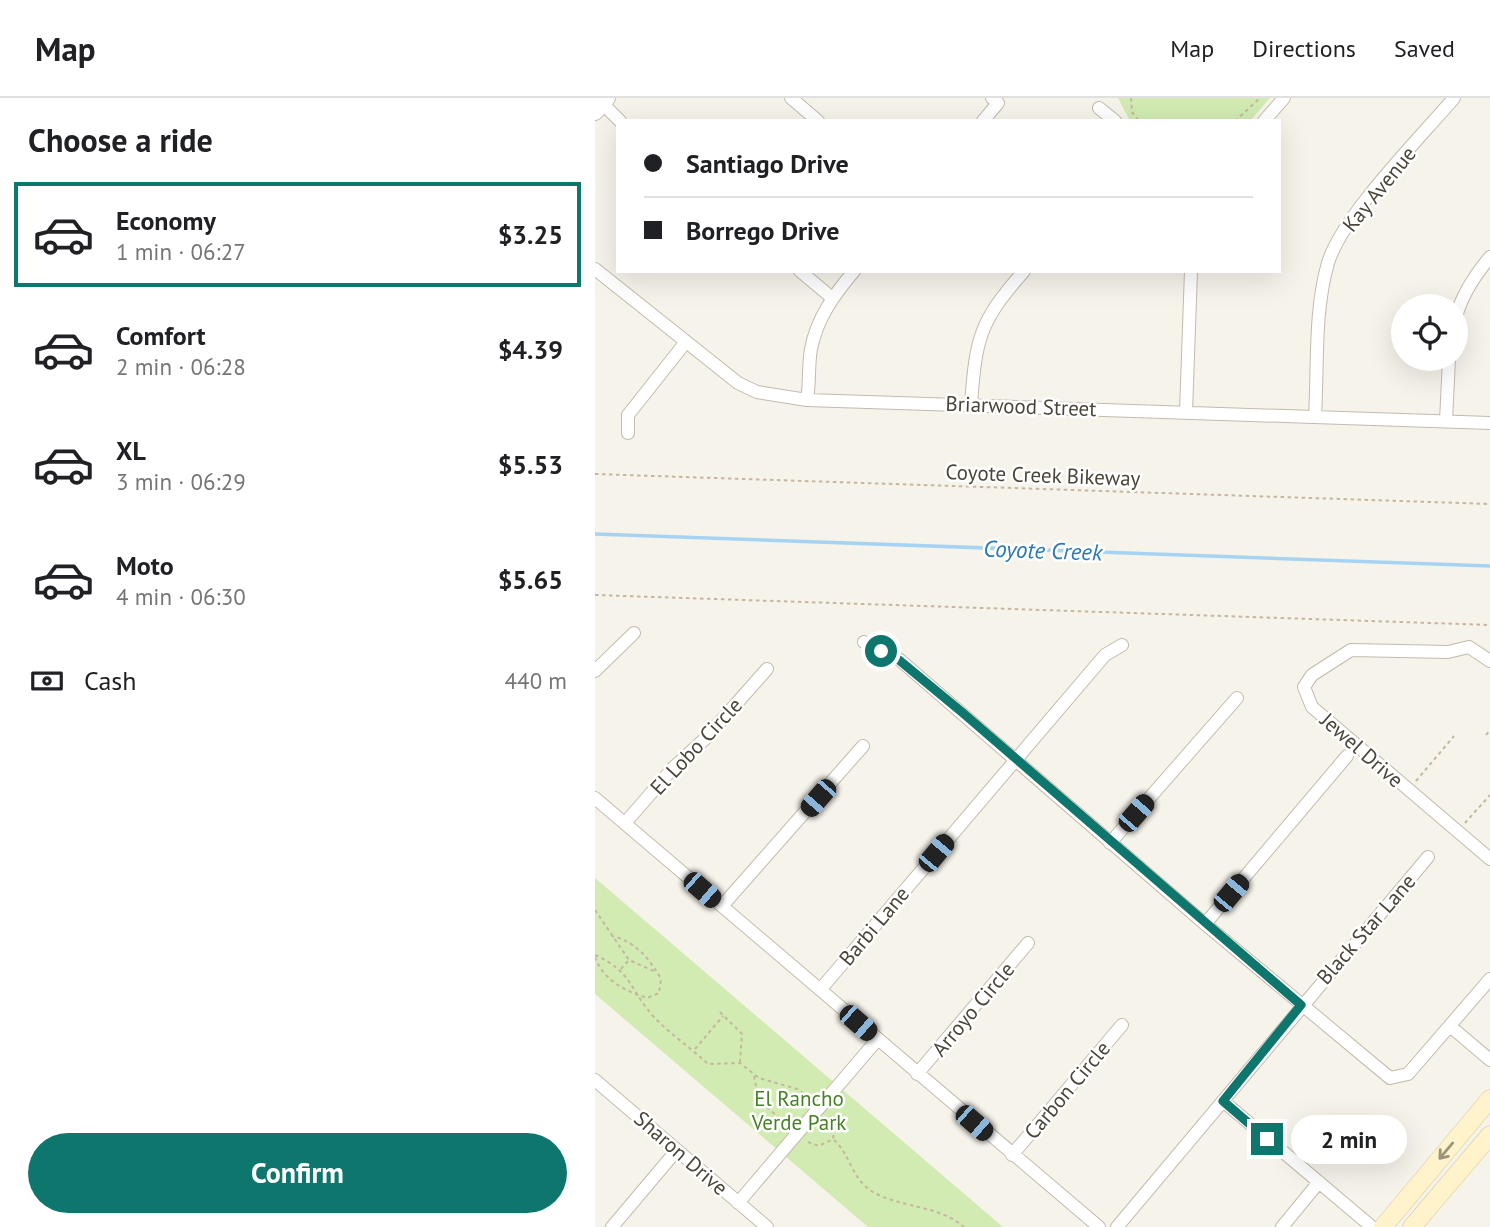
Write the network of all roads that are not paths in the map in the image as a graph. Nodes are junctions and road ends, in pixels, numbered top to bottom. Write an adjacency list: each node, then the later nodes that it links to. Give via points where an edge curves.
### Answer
1 (791, 98): 8 (street)
2 (1284, 98): 11 (street)
3 (1454, 98): 25 (street, Kay Avenue, via 1346,225 1329,260 1321,294)
4 (995, 100): 9 (street)
5 (599, 104): 7 (street)
6 (1100, 108): 10 (street)
7 (618, 119)
8 (816, 119)
9 (984, 119)
10 (1113, 119)
11 (1266, 119)
12 (1490, 257): 18 (street)
13 (595, 269): 20 (street, Briarwood Street)
14 (802, 273): 19 (street)
15 (852, 273): 19 (street)
16 (1022, 273): 23 (street, via 987,317 975,351)
17 (1191, 273): 24 (street)
18 (1464, 294)
19 (831, 297): 22 (street, via 811,350)
20 (685, 343): 22 (street, Briarwood Street, via 757,392); 28 (street, via 628,415)
21 (1448, 371): 26 (street)
22 (807, 400): 23 (street, Briarwood Street)
23 (971, 404): 24 (street, Briarwood Street)
24 (1186, 412): 25 (street, Briarwood Street)
25 (1315, 416): 26 (street, Briarwood Street)
26 (1445, 421): 27 (street, Briarwood Street)
27 (1490, 423)
28 (628, 433)
29 (634, 633): 34 (street)
30 (863, 642): 38 (street, via 899,660)
31 (1122, 645): 38 (street, Barbi Lane, via 1105,655)
32 (1490, 661): 43 (street, Jewel Drive, via 1469,647 1448,652 1351,650 1307,680 1306,697 1312,707)
33 (767, 668): 40 (street, El Lobo Circle)
34 (595, 670)
35 (1237, 698): 41 (street)
36 (863, 746): 44 (street)
37 (1347, 756): 45 (street)
38 (1016, 758): 41 (street); 48 (street, Barbi Lane)
39 (595, 798): 40 (street)
40 (625, 823): 44 (street)
41 (1110, 843): 45 (street)
42 (1428, 857): 49 (street, Black Star Lane)
43 (1490, 859)
44 (722, 906): 48 (street)
45 (1205, 924): 49 (street)
46 (1028, 943): 54 (street, Arroyo Circle)
47 (1490, 979): 51 (street)
48 (820, 990): 52 (street)
49 (1301, 1005): 51 (street, via 1395,1079 1408,1074); 57 (street, Black Star Lane)
50 (1122, 1025): 60 (street, Carbon Circle)
51 (1450, 1026): 53 (street)
52 (877, 1040): 54 (street); 62 (street)
53 (1490, 1060)
54 (917, 1074): 60 (street)
55 (595, 1080): 59 (street, Sharon Drive)
56 (1490, 1099): 69 (main road, one-way to 69)
57 (1223, 1101): 61 (street); 66 (street, Black Star Lane)
58 (1490, 1135): 70 (main road)
59 (677, 1150): 62 (street, Sharon Drive); 63 (street)
60 (1012, 1155): 65 (street)
61 (1319, 1182): 67 (street); 68 (street)
62 (738, 1203): 64 (street, Sharon Drive)
63 (612, 1227)
64 (767, 1227)
65 (1099, 1227)
66 (1117, 1227)
67 (1282, 1227)
68 (1372, 1227)
69 (1383, 1227)
70 (1412, 1227)

